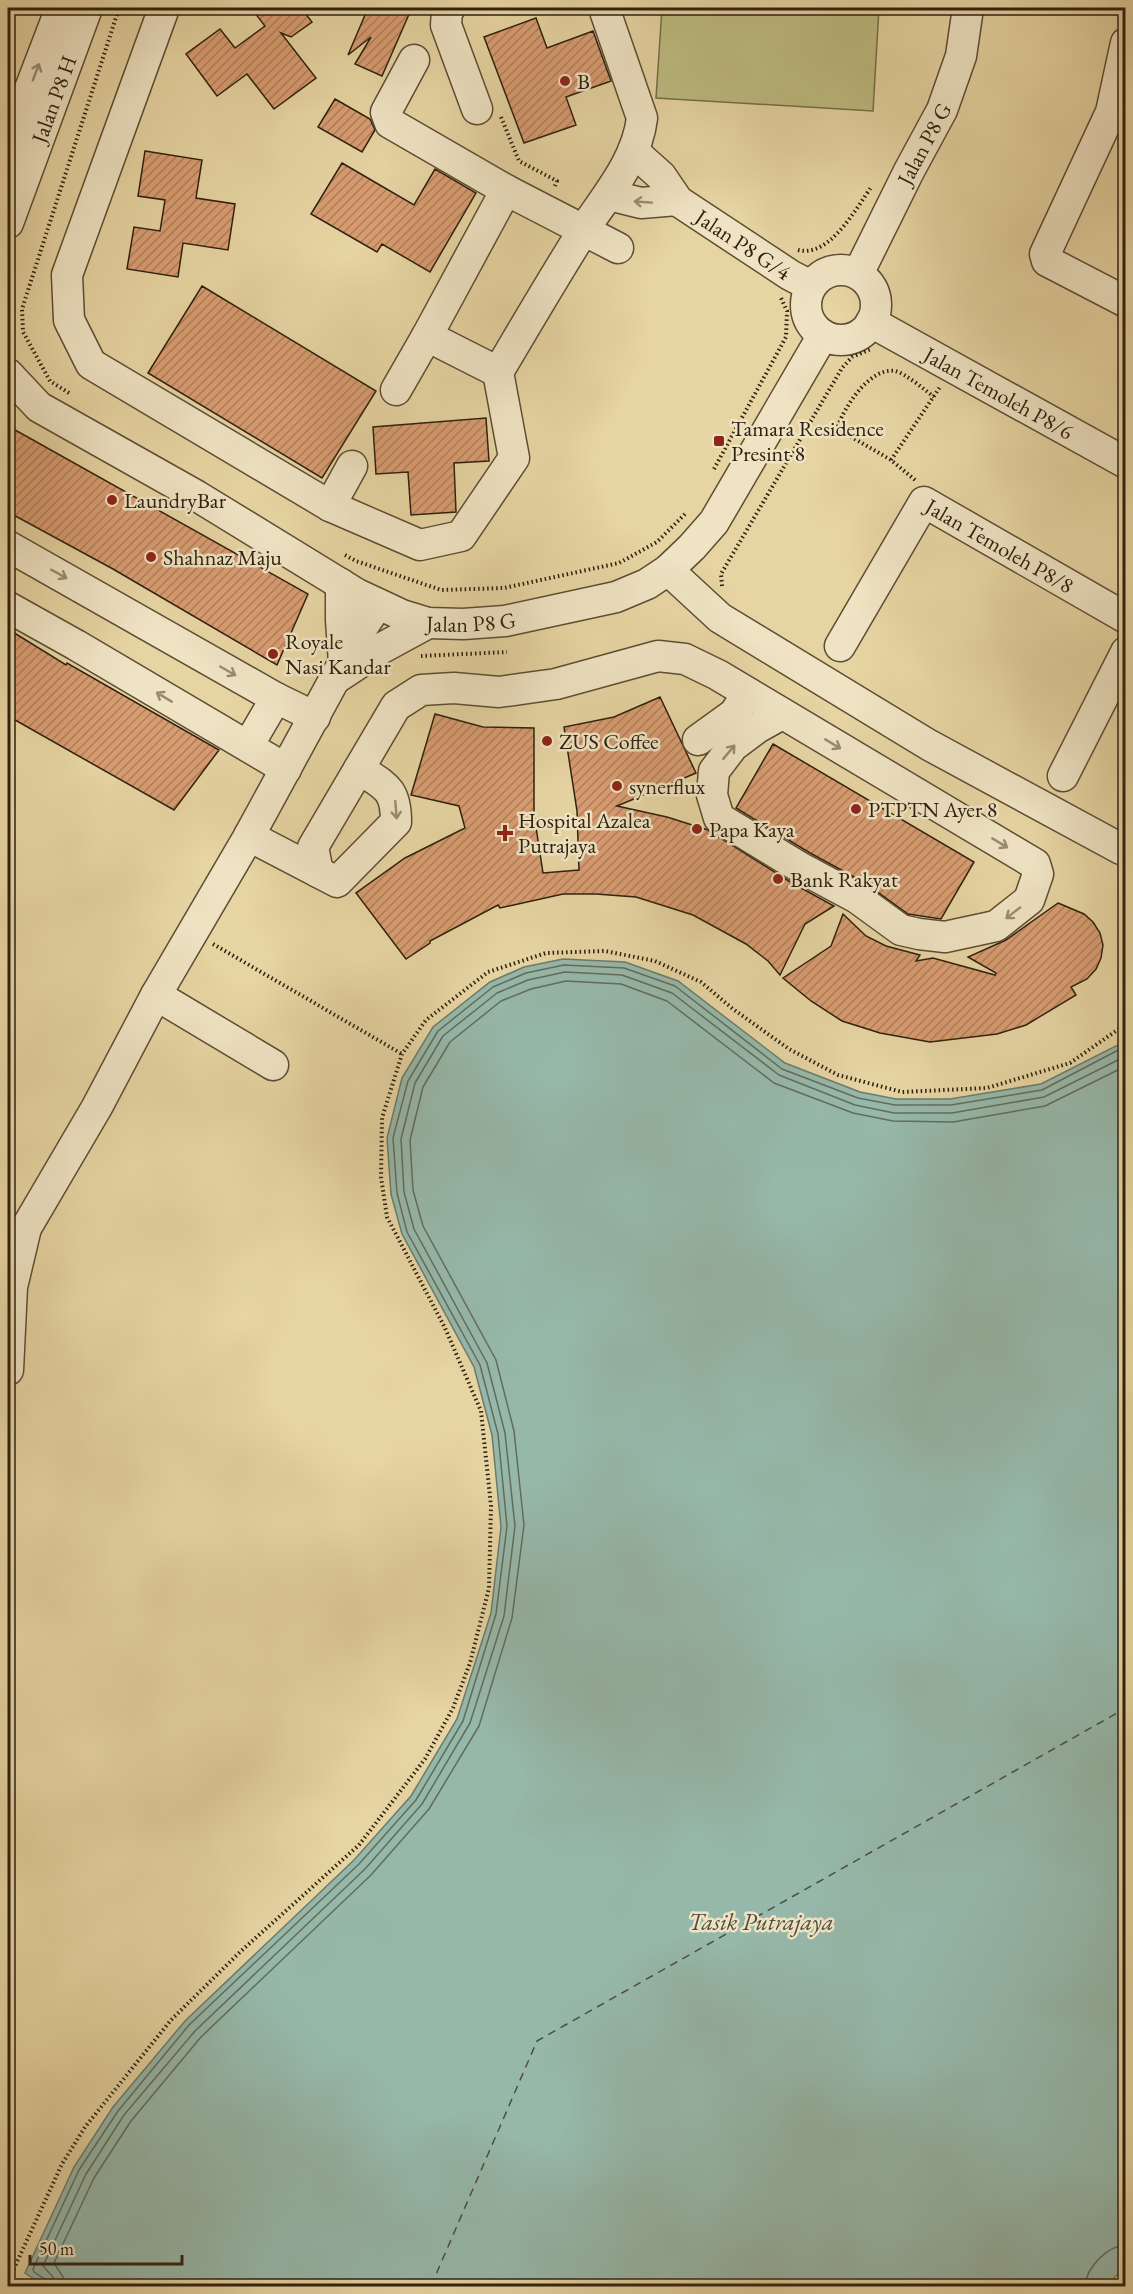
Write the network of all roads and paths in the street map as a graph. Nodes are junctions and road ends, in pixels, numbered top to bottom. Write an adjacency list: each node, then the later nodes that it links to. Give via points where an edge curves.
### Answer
1 (61, 8): 10 (street, Jalan P8 H, one-way to 1)
2 (87, 8): 17 (street, Jalan P8 H)
3 (450, 8): 9 (street, via 446,25)
4 (604, 8): 11 (street, via 642,118)
5 (968, 8): 21 (street, Jalan P8 G, via 961,56 942,110)
6 (166, 11): 38 (street, via 67,275 69,320 91,364)
7 (1125, 43): 23 (street, via 1111,112 1046,254 1047,261)
8 (414, 60): 13 (street, via 386,112 390,123)
9 (487, 109): 15 (path, via 519,161 557,181)
10 (8, 146)
11 (633, 151): 14 (street); 16 (street, via 661,176)
12 (873, 185): 19 (path, via 832,241 803,251)
13 (506, 190): 18 (street); 26 (street)
14 (609, 195): 16 (street, one-way to 14, via 641,203); 18 (street)
15 (550, 196)
16 (677, 200): 22 (street, Jalan P8 G/4)
17 (8, 223)
18 (583, 231): 20 (street); 28 (street)
19 (788, 244)
20 (618, 248)
21 (858, 274): 22 (street, via 837,270); 24 (street, via 874,295)
22 (811, 286): 25 (street, via 806,299 807,313)
23 (1125, 303)
24 (871, 322): 25 (street, via 850,338); 27 (street, Jalan Temoleh P8/6)
25 (823, 335): 40 (street, Jalan P8 G, via 714,522)
26 (427, 336): 28 (street); 30 (street)
27 (951, 368): 31 (path); 35 (street, Jalan Temoleh P8/6)
28 (498, 372): 38 (street, via 514,458 461,536 420,545)
29 (8, 374): 33 (street, Jalan P8 G)
30 (396, 390)
31 (934, 396): 34 (path); 34 (path, via 897,371 886,371 866,381 838,426)
32 (8, 404): 33 (street, Jalan P8 G)
33 (39, 406): 41 (street, Jalan P8 G)
34 (891, 460): 37 (path, via 915,480)
35 (1125, 463)
36 (352, 466): 38 (street)
37 (924, 502): 44 (street, Jalan Temoleh P8/8); 46 (street, Jalan Temoleh P8/8)
38 (330, 506)
39 (8, 546): 52 (street, one-way to 52)
40 (668, 570): 45 (street, Jalan P8 G, via 616,597 578,606 505,621); 56 (street, via 720,618)
41 (341, 584): 42 (street, Jalan P8 G); 50 (street)
42 (378, 604): 45 (street, Jalan P8 G); 50 (street)
43 (8, 607): 57 (street, one-way to 43)
44 (1125, 618)
45 (428, 623): 50 (street)
46 (840, 646)
47 (507, 652): 49 (path)
48 (1125, 652): 60 (street)
49 (412, 658)
50 (341, 670): 54 (street)
51 (739, 688): 53 (street); 55 (street, via 734,714); 59 (street, via 685,659 658,656 556,684 499,692 421,690 396,706)
52 (276, 698): 54 (street); 57 (street)
53 (782, 714): 61 (street, one-way to 61); 61 (street, one-way to 53, via 1035,864 1038,874 1029,900 996,926 945,937 901,930 857,898 719,818 712,795 714,771 733,746)
54 (315, 717): 58 (street)
55 (692, 735)
56 (929, 745): 61 (street); 63 (street)
57 (248, 746): 58 (street)
58 (286, 769): 62 (street)
59 (359, 769): 64 (street); 64 (street, one-way to 64, via 388,788 396,803 396,822 337,882)
60 (1063, 776)
61 (906, 787)
62 (249, 836): 64 (street, via 278,852 300,851); 65 (street)
63 (1122, 849)
64 (315, 859)
65 (192, 932): 66 (street); 68 (path)
66 (156, 996): 69 (street); 70 (street, via 26,1228 12,1287)
67 (1125, 1024): 68 (path, via 1070,1063 987,1088 902,1092 838,1075 789,1049 701,982 654,961 605,951 546,953 488,972 426,1020)
68 (402, 1054): 72 (path, via 382,1118 381,1177 387,1217 445,1328 481,1411 491,1506 489,1588 470,1663 453,1708 425,1759 359,1845 171,2020 85,2127 62,2164 10,2277)
69 (273, 1065)
70 (8, 1370)
71 (1125, 2275): 73 (path)
72 (26, 2286)
73 (1115, 2286)

